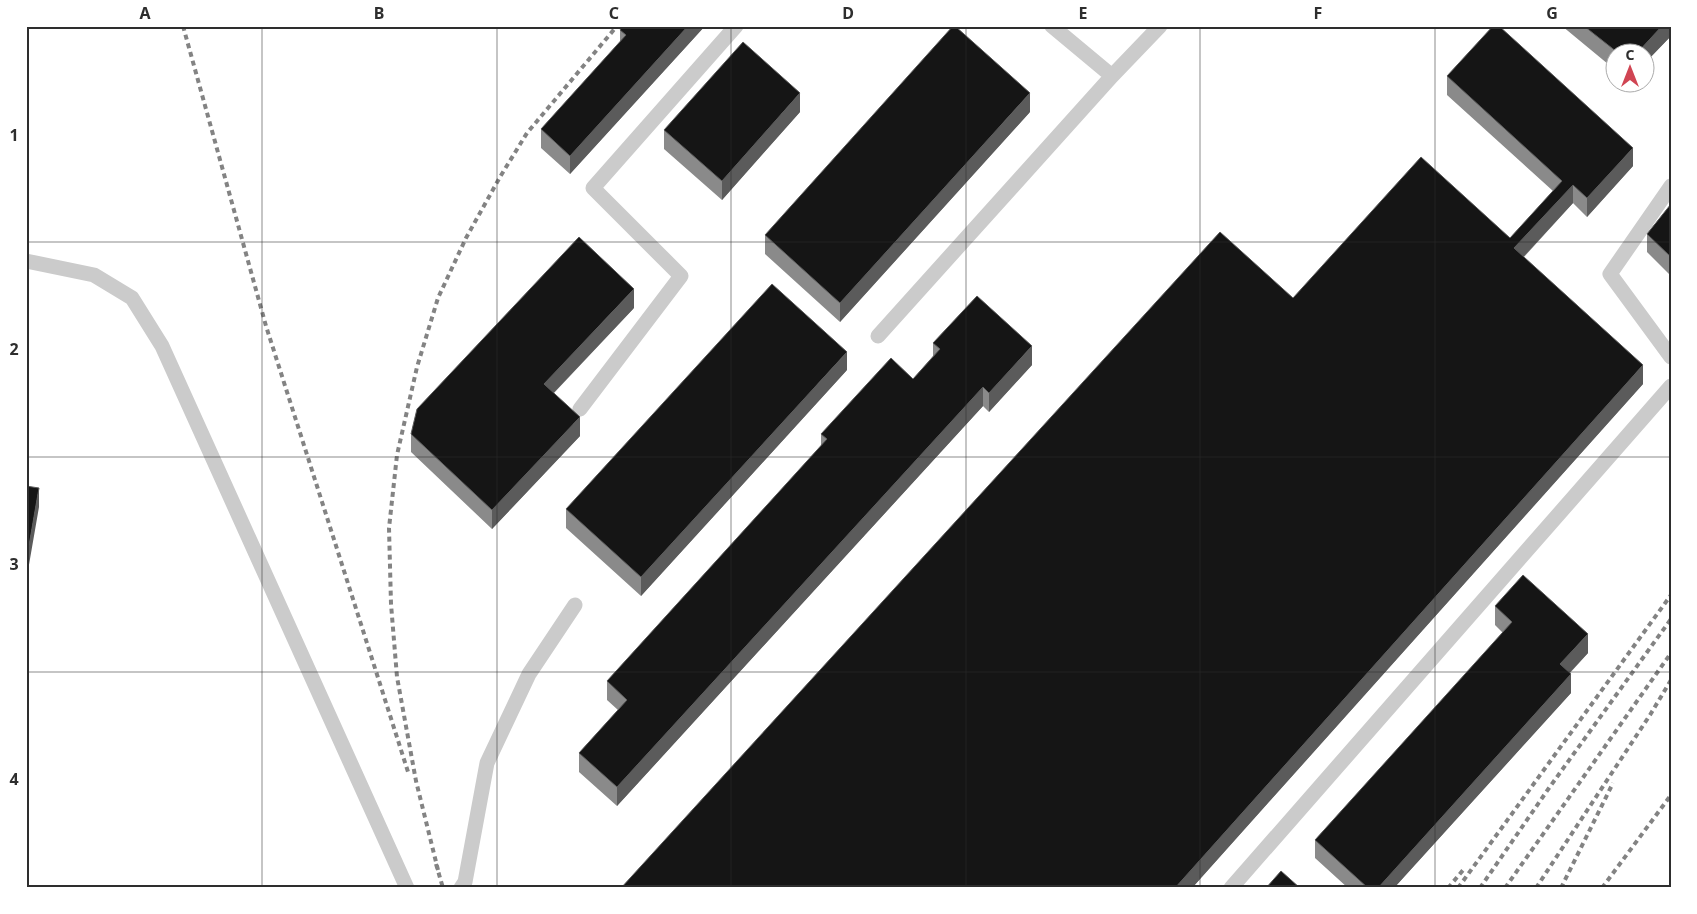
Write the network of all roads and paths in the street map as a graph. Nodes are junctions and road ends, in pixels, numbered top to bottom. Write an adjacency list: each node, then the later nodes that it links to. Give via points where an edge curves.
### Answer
1 (736, 26): 10 (lane, via 593,188 681,276)
2 (1052, 26): 4 (lane)
3 (1160, 26): 4 (lane)
4 (1112, 76): 7 (lane)
5 (1671, 186): 8 (lane, via 1610,274)
6 (26, 261): 12 (lane, via 94,275 132,298 162,346)
7 (878, 336)
8 (1671, 357)
9 (1671, 386): 14 (lane)
10 (580, 410)
11 (575, 605): 13 (lane, via 529,674 487,763)
12 (407, 888)
13 (461, 888)
14 (1231, 888)

